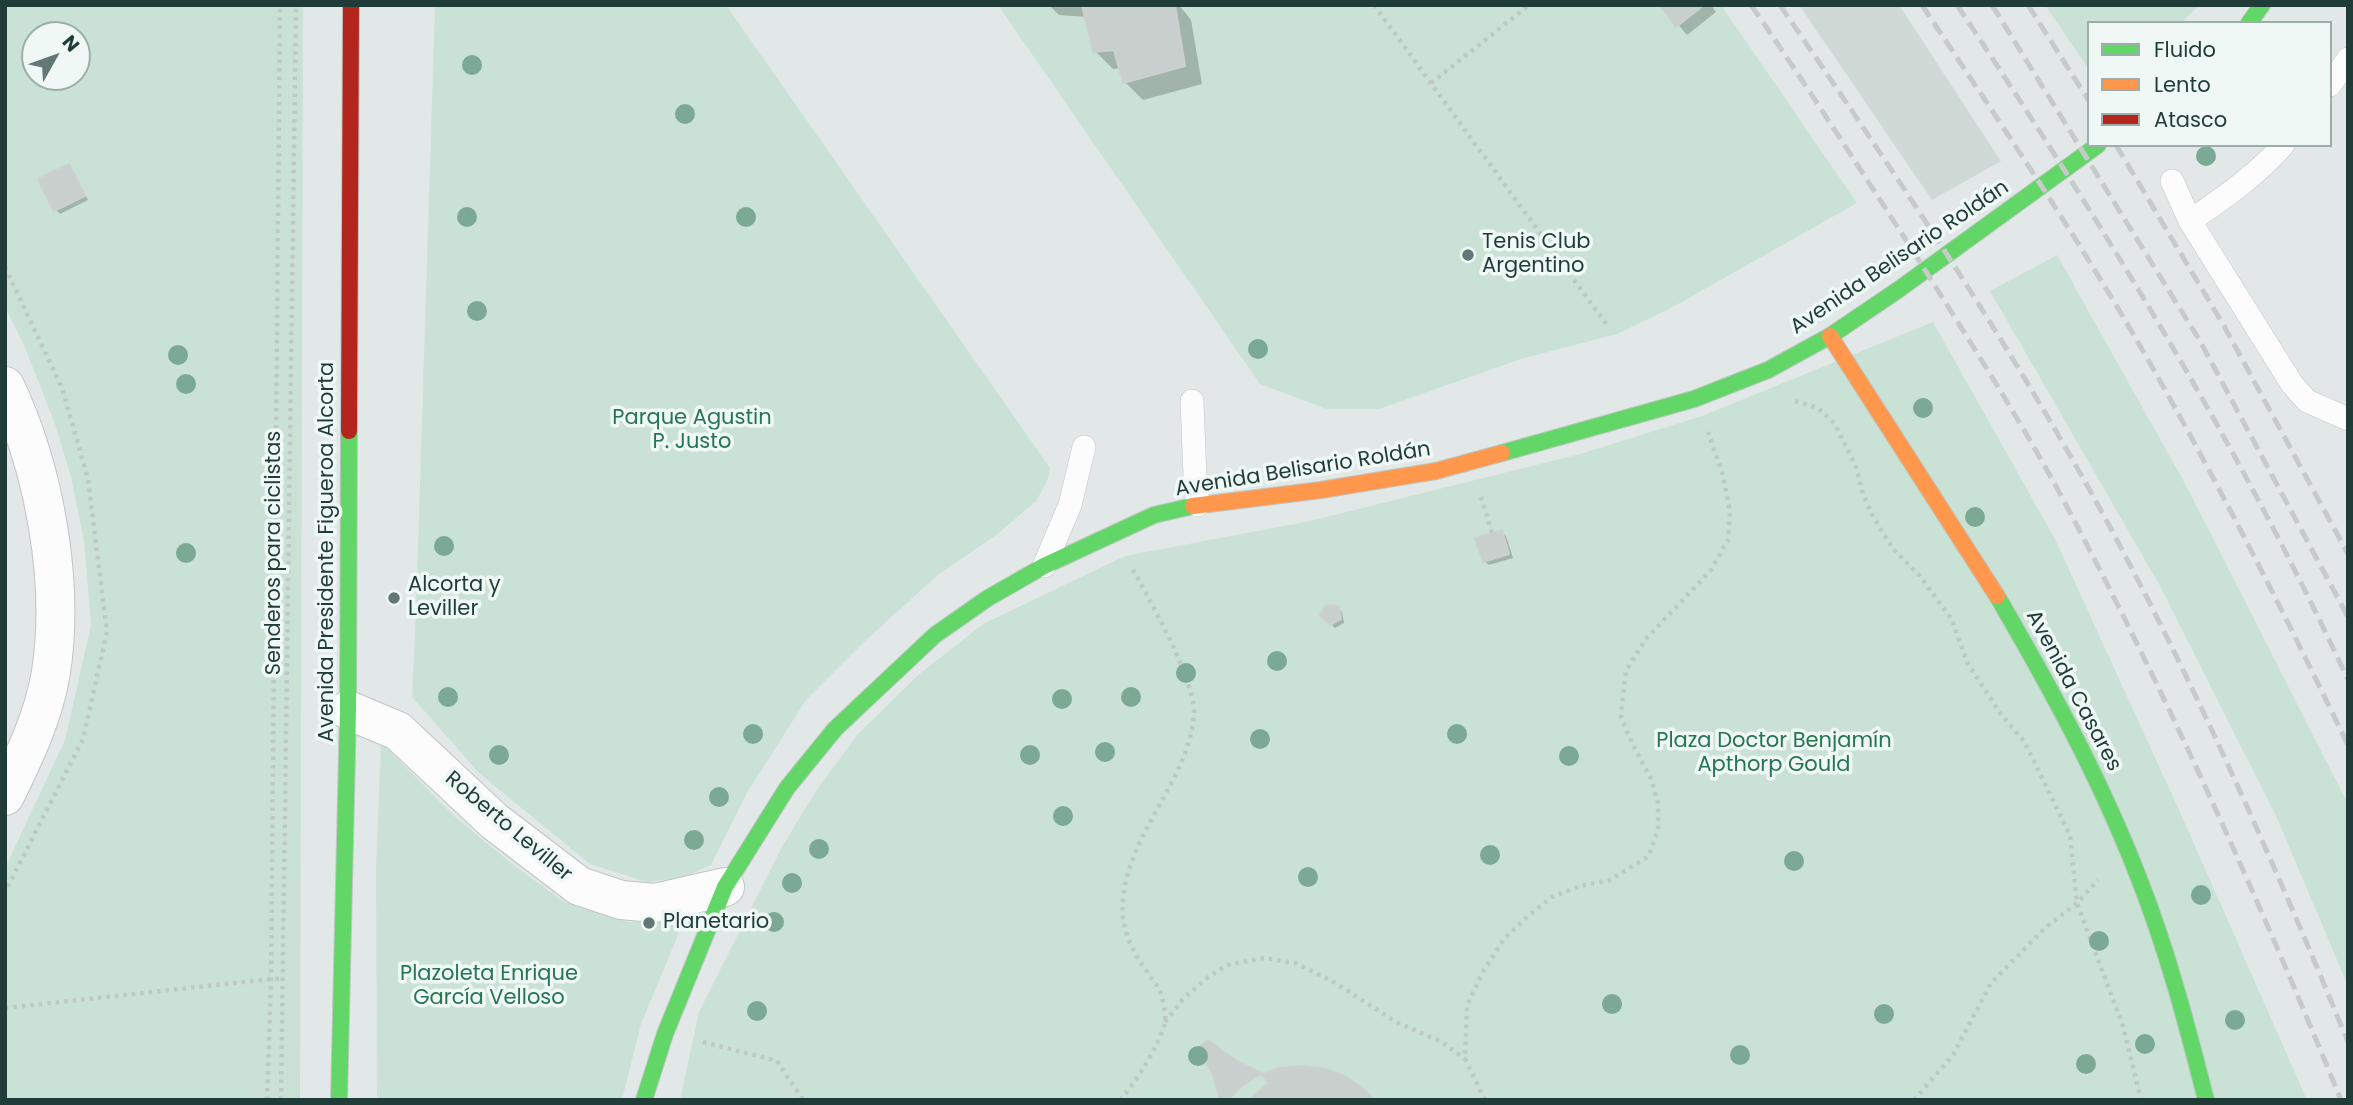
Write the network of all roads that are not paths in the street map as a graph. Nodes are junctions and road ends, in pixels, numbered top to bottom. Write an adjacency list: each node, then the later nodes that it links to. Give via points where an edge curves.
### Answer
1 (351, 5): 17 (street, Avenida Presidente Figueroa Alcorta)
2 (2262, 5): 3 (street)
3 (2250, 21)
4 (2348, 60): 5 (lane)
5 (2332, 82)
6 (2095, 147): 10 (street, Avenida Belisario Roldán)
7 (2281, 147): 9 (lane, via 2241,185)
8 (2172, 181): 9 (lane)
9 (2190, 221): 13 (lane, via 2292,384 2307,401)
10 (1830, 336): 15 (street, Avenida Belisario Roldán, via 1768,370 1621,422 1436,471); 22 (street, Avenida Casares, via 2014,622 2099,786 2159,931)
11 (5, 386): 18 (street, via 38,474 50,540 55,621 51,673 32,741)
12 (1192, 401): 15 (lane)
13 (2348, 419)
14 (1084, 447): 16 (lane, via 1070,505)
15 (1198, 505): 16 (street, Avenida Belisario Roldán, via 1154,515)
16 (1044, 566): 19 (street, Avenida Belisario Roldán, via 935,635 835,729 787,788)
17 (348, 710): 19 (street, Roberto Leviller, via 398,730 494,821 579,886 621,900 655,903); 20 (street, Avenida Presidente Figueroa Alcorta)
18 (5, 796)
19 (725, 887): 21 (street, Avenida Belisario Roldán, via 665,1034)
20 (340, 1100)
21 (644, 1100)
22 (2206, 1100)

